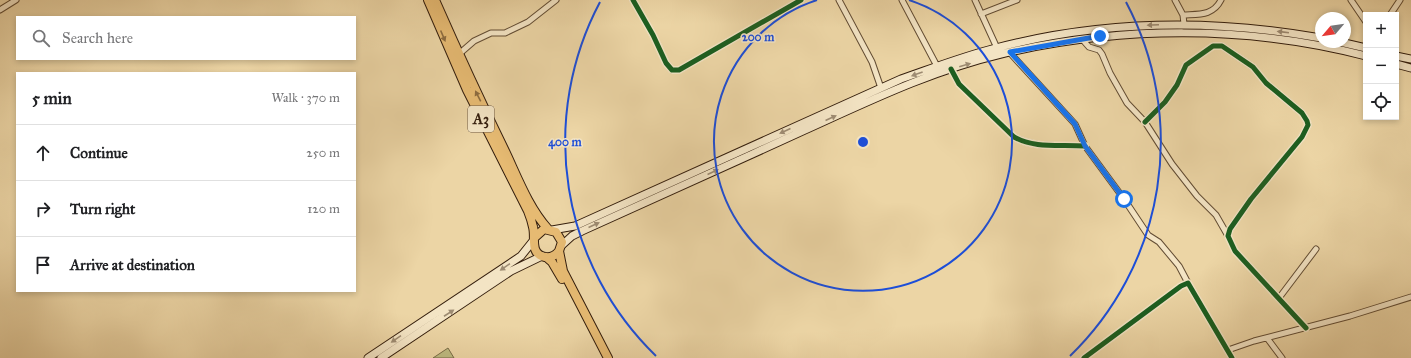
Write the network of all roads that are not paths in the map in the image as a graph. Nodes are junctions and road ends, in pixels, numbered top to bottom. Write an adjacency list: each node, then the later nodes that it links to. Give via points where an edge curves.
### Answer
1 (16, 0): 15 (street)
2 (428, 0): 40 (highway, A3, one-way to 40, via 467,90 528,212 533,225)
3 (435, 0): 27 (highway, A3)
4 (556, 0): 27 (street, via 528,22 505,33 491,33 474,41)
5 (632, 0): 6 (street, via 653,34 666,63 672,70 679,70)
6 (801, 0)
7 (839, 0): 35 (street, via 872,62)
8 (902, 0): 34 (street)
9 (975, 0): 17 (street)
10 (1017, 0): 17 (street)
11 (1175, 0): 18 (street)
12 (1221, 0): 18 (street, via 1218,6 1208,13)
13 (1400, 0): 16 (street)
14 (1352, 1): 19 (street)
15 (0, 10)
16 (1392, 12)
17 (981, 14): 25 (street)
18 (1183, 15): 20 (street)
19 (1363, 18)
20 (1184, 24): 21 (main road, one-way to 20, via 1252,28); 25 (main road, one-way to 25, via 1098,29)
21 (1315, 37)
22 (1082, 39): 26 (main road); 28 (main road, via 1172,34 1237,36 1294,42); 36 (street, via 1089,47 1099,50 1127,103)
23 (1351, 45): 24 (main road)
24 (1363, 47)
25 (997, 48): 34 (main road)
26 (1010, 52): 33 (main road, one-way to 26); 37 (street, via 1075,124)
27 (459, 54): 38 (highway, A3, one-way to 27, via 536,215)
28 (1363, 55)
29 (1399, 57): 30 (main road)
30 (1411, 59)
31 (1399, 65): 32 (main road)
32 (1411, 68)
33 (951, 69): 34 (main road); 37 (street, via 959,84 1023,143)
34 (938, 70): 35 (main road, one-way to 35); 41 (main road, one-way to 34, via 572,236 597,224)
35 (881, 88): 38 (main road, one-way to 38, via 575,226)
36 (1145, 122): 39 (street, via 1172,164 1216,215); 39 (street, via 1177,85 1186,65 1213,46 1222,46 1253,67 1266,83 1302,113 1308,125 1302,137 1251,199)
37 (1085, 146): 44 (street, via 1148,235 1159,242 1179,266)
38 (550, 229): 40 (highway, via 540,231); 41 (highway, A3, via 559,234)
39 (1228, 236): 46 (street, via 1235,250)
40 (534, 239): 43 (highway, A3, via 534,248); 50 (main road, one-way to 50, via 521,256)
41 (560, 249): 43 (highway, via 551,257); 53 (highway, A3, via 563,271)
42 (1316, 249): 46 (street)
43 (544, 257): 51 (main road, one-way to 43, via 511,271); 52 (highway, A3, via 552,262 560,274)
44 (1188, 283): 49 (street); 54 (street)
45 (1411, 297): 47 (street)
46 (1279, 298): 47 (street)
47 (1306, 328): 48 (street)
48 (1268, 338): 49 (street); 56 (street)
49 (1228, 350): 55 (street)
50 (368, 358)
51 (381, 358)
52 (602, 358)
53 (608, 358)
54 (1084, 358)
55 (1232, 358)
56 (1282, 358)

